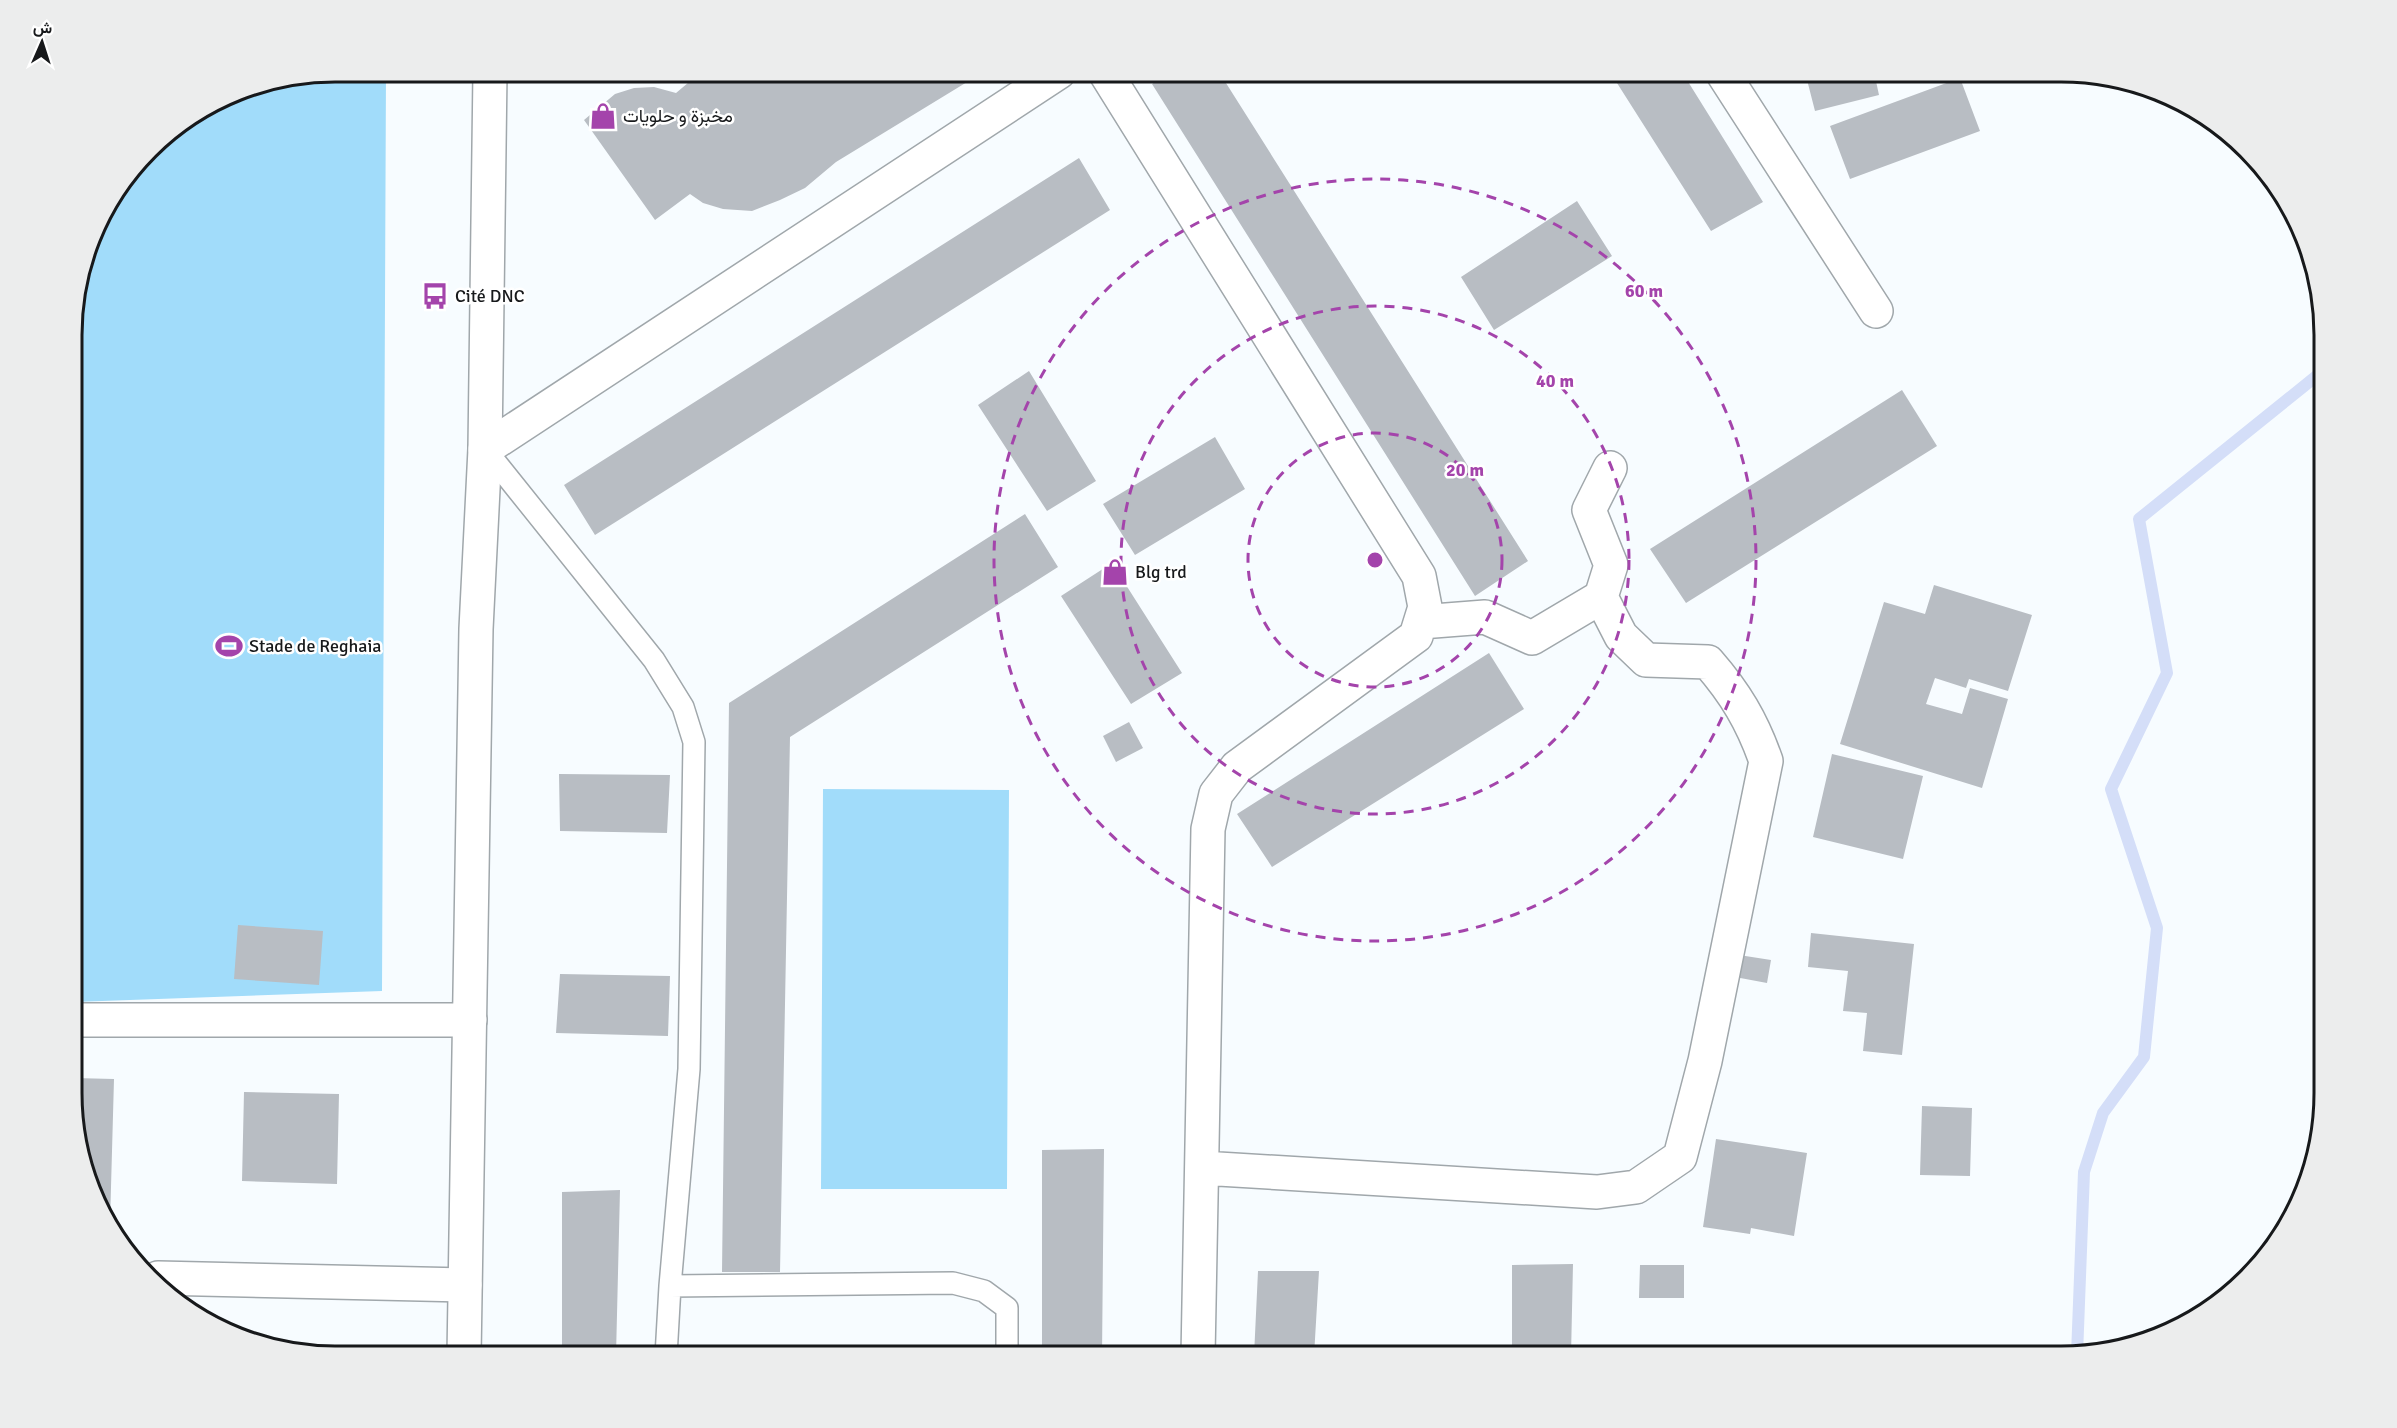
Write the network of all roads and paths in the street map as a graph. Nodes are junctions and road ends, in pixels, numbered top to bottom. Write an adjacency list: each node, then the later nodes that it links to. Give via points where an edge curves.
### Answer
1 (490, 82): 6 (street)
2 (1044, 82): 6 (street)
3 (1112, 82): 9 (street, via 1419,576 1425,607)
4 (1728, 82): 5 (street)
5 (1876, 311)
6 (485, 449): 11 (street, via 476,629); 15 (lane, via 654,660 683,707 694,742 689,1068)
7 (1610, 468): 8 (street, via 1589,510 1611,566)
8 (1601, 597): 9 (street, via 1532,638 1485,617); 12 (street, via 1621,636 1646,660 1708,662 1733,692 1755,730 1766,761 1705,1061 1680,1157 1636,1187 1597,1192)
9 (1421, 622): 12 (street, via 1416,636 1237,767 1216,794 1208,829)
10 (82, 1020): 11 (street)
11 (470, 1020): 14 (street)
12 (1202, 1168): 19 (street)
13 (163, 1278): 14 (street)
14 (465, 1285): 16 (street)
15 (670, 1286): 17 (lane); 18 (lane, via 953,1282 984,1291 1007,1308)
16 (464, 1346)
17 (667, 1346)
18 (1007, 1346)
19 (1198, 1346)

